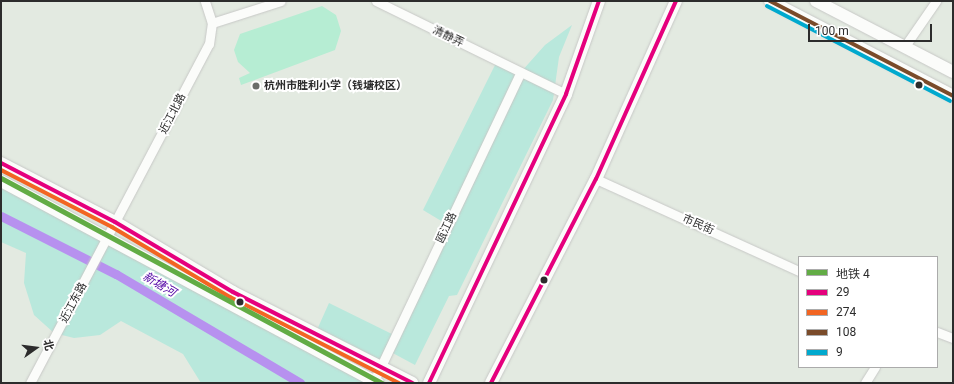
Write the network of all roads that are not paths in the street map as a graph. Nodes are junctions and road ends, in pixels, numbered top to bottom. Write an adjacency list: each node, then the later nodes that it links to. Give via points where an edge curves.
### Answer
1 (206, 1): 9 (street, 近江北路)
2 (281, 1): 9 (street)
3 (376, 1): 11 (street, 清静弄)
4 (599, 1): 13 (main road)
5 (676, 1): 16 (main road)
6 (770, 1): 14 (main road)
7 (816, 1): 10 (main road)
8 (936, 1): 10 (street)
9 (212, 24): 18 (street, 近江北路, via 209,44)
10 (905, 46): 12 (main road)
11 (521, 72): 13 (street, 清静弄); 23 (street, 瓯江路)
12 (953, 72)
13 (566, 94): 28 (main road)
14 (953, 96)
15 (1, 163): 18 (main road)
16 (596, 179): 20 (street, 市民街); 29 (main road)
17 (1, 181): 19 (main road)
18 (115, 222): 19 (street, 近江东路); 23 (main road, via 233,292)
19 (108, 236): 25 (main road); 26 (street, 近江东路)
20 (798, 271)
21 (938, 332): 22 (street)
22 (953, 338)
23 (381, 367): 25 (street, 瓯江路); 27 (main road)
24 (874, 368): 30 (street)
25 (375, 382)
26 (30, 383)
27 (412, 383)
28 (429, 383)
29 (491, 383)
30 (865, 383)

